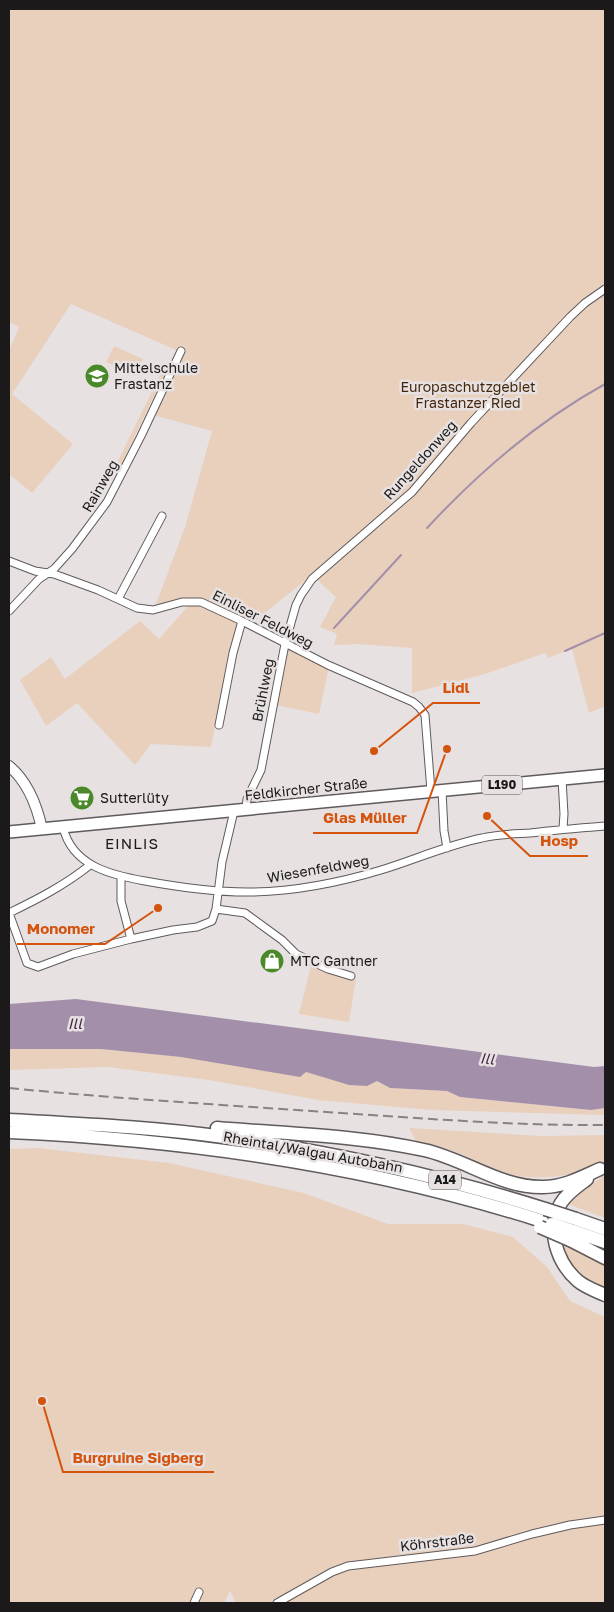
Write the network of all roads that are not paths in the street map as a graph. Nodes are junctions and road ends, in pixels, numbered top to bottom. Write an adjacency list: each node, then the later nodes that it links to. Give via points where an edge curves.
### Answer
1 (605, 289): 6 (street, Rungeldonweg, via 570,317 471,422 405,499)
2 (181, 351): 5 (street, Rainweg, via 107,502 72,549)
3 (162, 516): 7 (street)
4 (9, 561): 5 (street, Einliser Feldweg)
5 (46, 573): 7 (street, Einliser Feldweg); 8 (street, Rainweg)
6 (312, 579): 10 (street, Brühlweg, via 296,605)
7 (118, 599): 9 (street, Einliser Feldweg, via 137,608 153,610 182,602 201,602)
8 (9, 611)
9 (242, 621): 10 (street, Einliser Feldweg); 11 (street, via 232,653)
10 (285, 644): 15 (street, Einliser Feldweg, via 419,707 424,715); 16 (street, Brühlweg, via 261,770 247,799)
11 (219, 724)
12 (9, 766): 21 (main road, via 27,789)
13 (605, 775): 14 (main road, Feldkircher Straße / L190)
14 (562, 779): 15 (main road, Feldkircher Straße / L190); 20 (street)
15 (437, 791): 16 (main road, Feldkircher Straße / L190); 23 (street)
16 (246, 809): 17 (main road, Feldkircher Straße / L190)
17 (234, 811): 19 (main road, Feldkircher Straße / L190); 26 (street)
18 (605, 826): 20 (street, Wiesenfeldweg)
19 (63, 827): 21 (main road, Feldkircher Straße / L190); 24 (street, Wiesenfeldweg, via 68,841)
20 (562, 828): 23 (street, Wiesenfeldweg, via 489,836)
21 (42, 829): 22 (main road, Feldkircher Straße / L190)
22 (9, 832)
23 (447, 848): 26 (street, Wiesenfeldweg, via 342,880 267,891)
24 (90, 865): 25 (street, Wiesenfeldweg); 28 (street, via 60,887)
25 (121, 877): 26 (street, Wiesenfeldweg); 29 (street, via 121,901)
26 (219, 891): 27 (street)
27 (216, 909): 29 (street, via 212,921 205,925); 30 (street, via 246,913 296,954)
28 (9, 913): 29 (street, via 27,963 38,967)
29 (131, 939)
30 (351, 976)
31 (9, 1120): 32 (highway, Rheintal/Walgau Autobahn / A14)
32 (162, 1130): 34 (highway, via 207,1128 373,1141 444,1155 497,1178 543,1187 559,1186); 35 (highway, Rheintal/Walgau Autobahn / A14, via 224,1137 421,1174 493,1193)
33 (9, 1132): 35 (highway, Rheintal/Walgau Autobahn / A14, via 141,1140 309,1164 368,1175)
34 (603, 1167): 40 (highway, via 560,1204 554,1237 558,1253 569,1272 579,1282)
35 (542, 1219): 37 (highway, Rheintal/Walgau Autobahn / A14, bridge)
36 (605, 1229): 37 (highway, Rheintal/Walgau Autobahn / A14)
37 (573, 1230): 38 (highway, Rheintal/Walgau Autobahn / A14); 39 (highway)
38 (605, 1242)
39 (605, 1258)
40 (605, 1295)
41 (605, 1520): 44 (street, Köhrstraße, via 532,1534 475,1551 348,1566)
42 (199, 1592): 43 (street)
43 (194, 1603)
44 (277, 1603)

